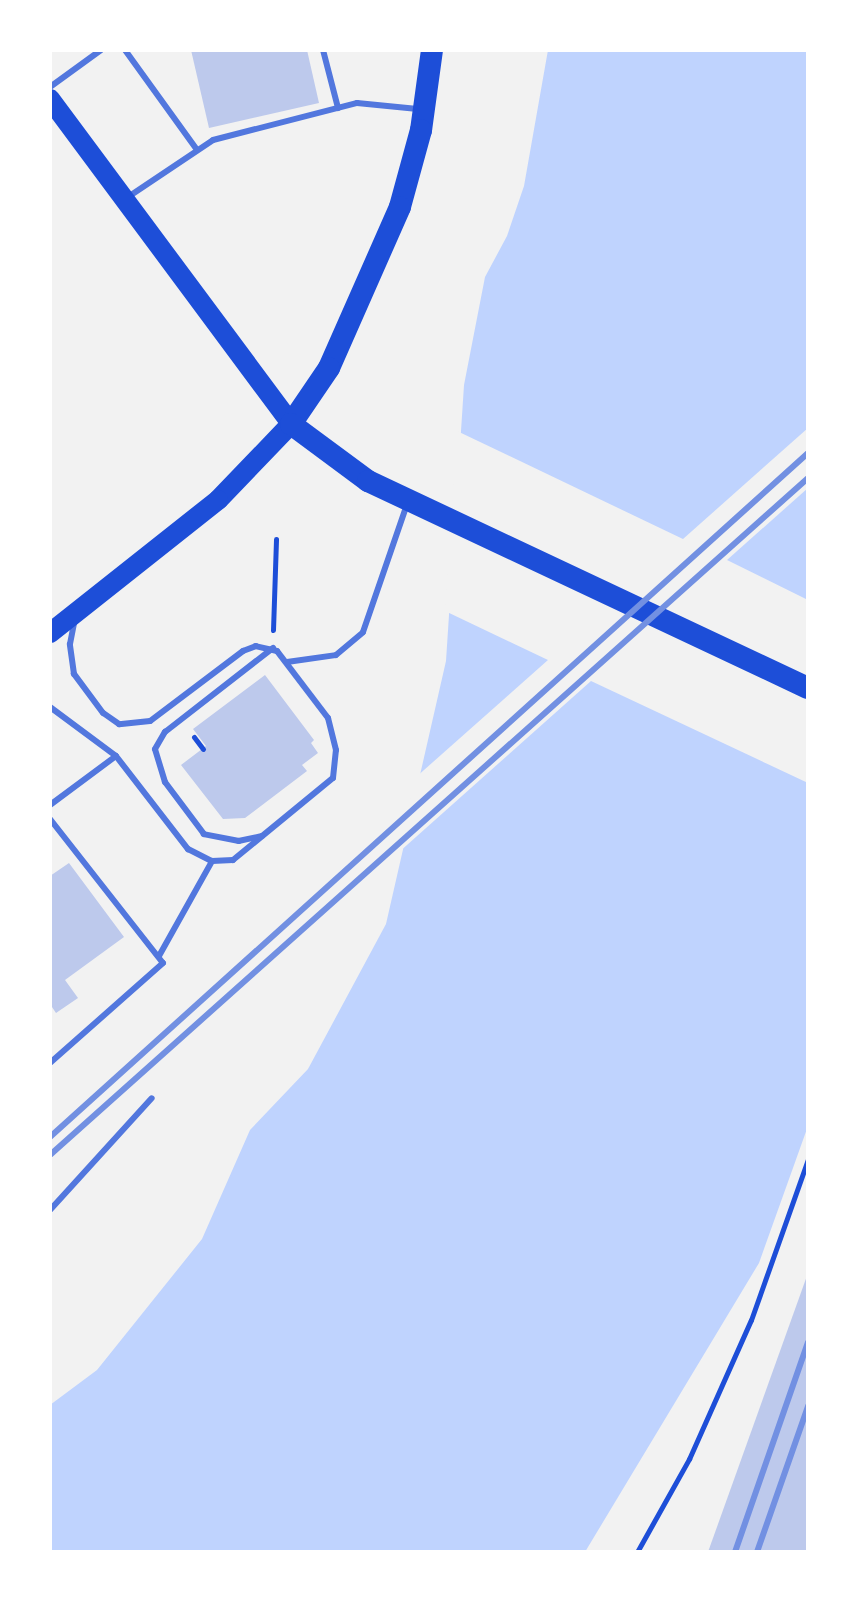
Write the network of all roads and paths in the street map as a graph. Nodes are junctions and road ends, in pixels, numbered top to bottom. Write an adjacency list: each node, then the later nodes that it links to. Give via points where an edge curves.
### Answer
1 (101, 50): 5 (lane)
2 (125, 50): 9 (lane)
3 (323, 50): 7 (lane)
4 (432, 50): 8 (highway)
5 (50, 87)
6 (50, 99): 10 (main road)
7 (338, 108): 8 (lane, via 375,101); 9 (lane, via 213,140)
8 (424, 110): 11 (highway, via 387,241 329,368)
9 (197, 150): 10 (lane)
10 (125, 200): 11 (main road)
11 (291, 424): 12 (highway, via 349,470); 13 (main road, via 218,500)
12 (414, 503): 16 (lane, via 363,632 336,655); 17 (highway)
13 (77, 613): 14 (main road); 15 (lane, via 70,644 74,674 103,713 119,724 150,721 243,651)
14 (50, 633)
15 (273, 648): 16 (lane); 22 (lane, via 165,732 155,749 165,782 204,834 239,841)
16 (287, 662): 22 (lane, via 328,718 336,764 324,789)
17 (808, 688)
18 (50, 707): 19 (lane)
19 (116, 756): 20 (lane); 23 (lane, via 188,849)
20 (50, 805)
21 (50, 819): 24 (lane)
22 (266, 835): 23 (lane, via 233,860)
23 (212, 861): 24 (lane)
24 (159, 956): 25 (lane, via 163,963)
25 (50, 1063)
26 (152, 1098): 28 (lane)
27 (808, 1159): 29 (path, via 751,1320 689,1459)
28 (50, 1210)
29 (637, 1552)

